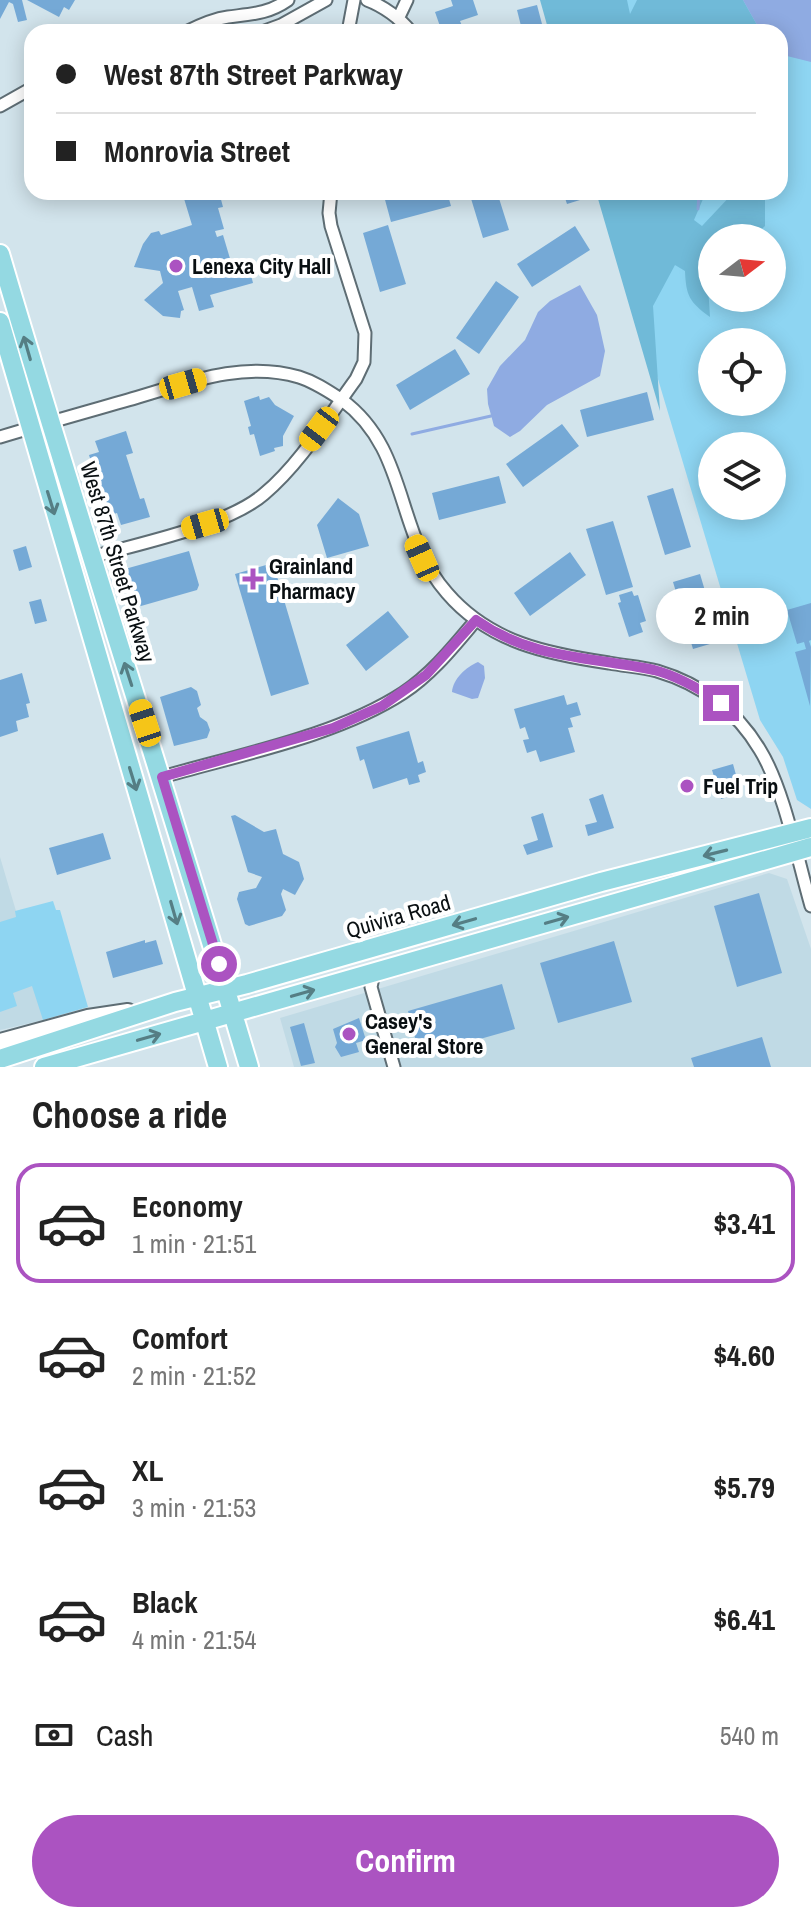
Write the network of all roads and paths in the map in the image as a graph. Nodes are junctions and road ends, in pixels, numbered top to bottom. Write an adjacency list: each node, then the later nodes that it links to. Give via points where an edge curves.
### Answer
1 (288, 0): 7 (street, via 261,14)
2 (326, 0): 8 (street)
3 (354, 0): 9 (street)
4 (367, 0): 6 (street)
5 (407, 0): 6 (street)
6 (398, 19): 10 (street)
7 (206, 24)
8 (283, 24)
9 (350, 24)
10 (403, 24)
11 (24, 92): 12 (street)
12 (0, 106)
13 (330, 200): 16 (street, via 331,226 366,347 356,379)
14 (0, 254): 17 (main road, West 87th Street Parkway, one-way to 14)
15 (0, 322): 18 (main road)
16 (341, 400): 17 (street, via 291,375 235,371); 20 (street, via 279,481 247,507); 21 (street, via 383,445 432,574)
17 (50, 422): 18 (street); 20 (main road, West 87th Street Parkway)
18 (30, 428): 19 (street); 29 (main road, one-way to 29)
19 (0, 437)
20 (92, 557): 22 (main road, West 87th Street Parkway, one-way to 20)
21 (476, 620): 22 (street, via 426,675 382,706 333,728); 24 (street, via 540,652 656,671 702,690 736,717 763,754)
22 (162, 777): 28 (main road, West 87th Street Parkway)
23 (811, 828): 24 (main road, Quivira Road)
24 (799, 844): 25 (street); 26 (main road, Quivira Road, one-way to 26, via 601,882); 27 (main road, Quivira Road, one-way to 24)
25 (811, 906)
26 (403, 939): 27 (main road); 28 (main road, Quivira Road)
27 (374, 973): 31 (main road, Quivira Road, one-way to 27); 38 (street, via 371,987)
28 (227, 989): 29 (main road, Quivira Road); 31 (main road, West 87th Street Parkway)
29 (198, 997): 30 (main road, Quivira Road); 32 (main road)
30 (161, 1006): 33 (main road, via 88,1018); 34 (main road, Quivira Road)
31 (232, 1013): 32 (main road, Quivira Road); 37 (main road, West 87th Street Parkway)
32 (205, 1021): 35 (main road, Quivira Road, one-way to 32); 36 (main road)
33 (0, 1042)
34 (0, 1059)
35 (44, 1067)
36 (218, 1067)
37 (249, 1067)
38 (394, 1067)

